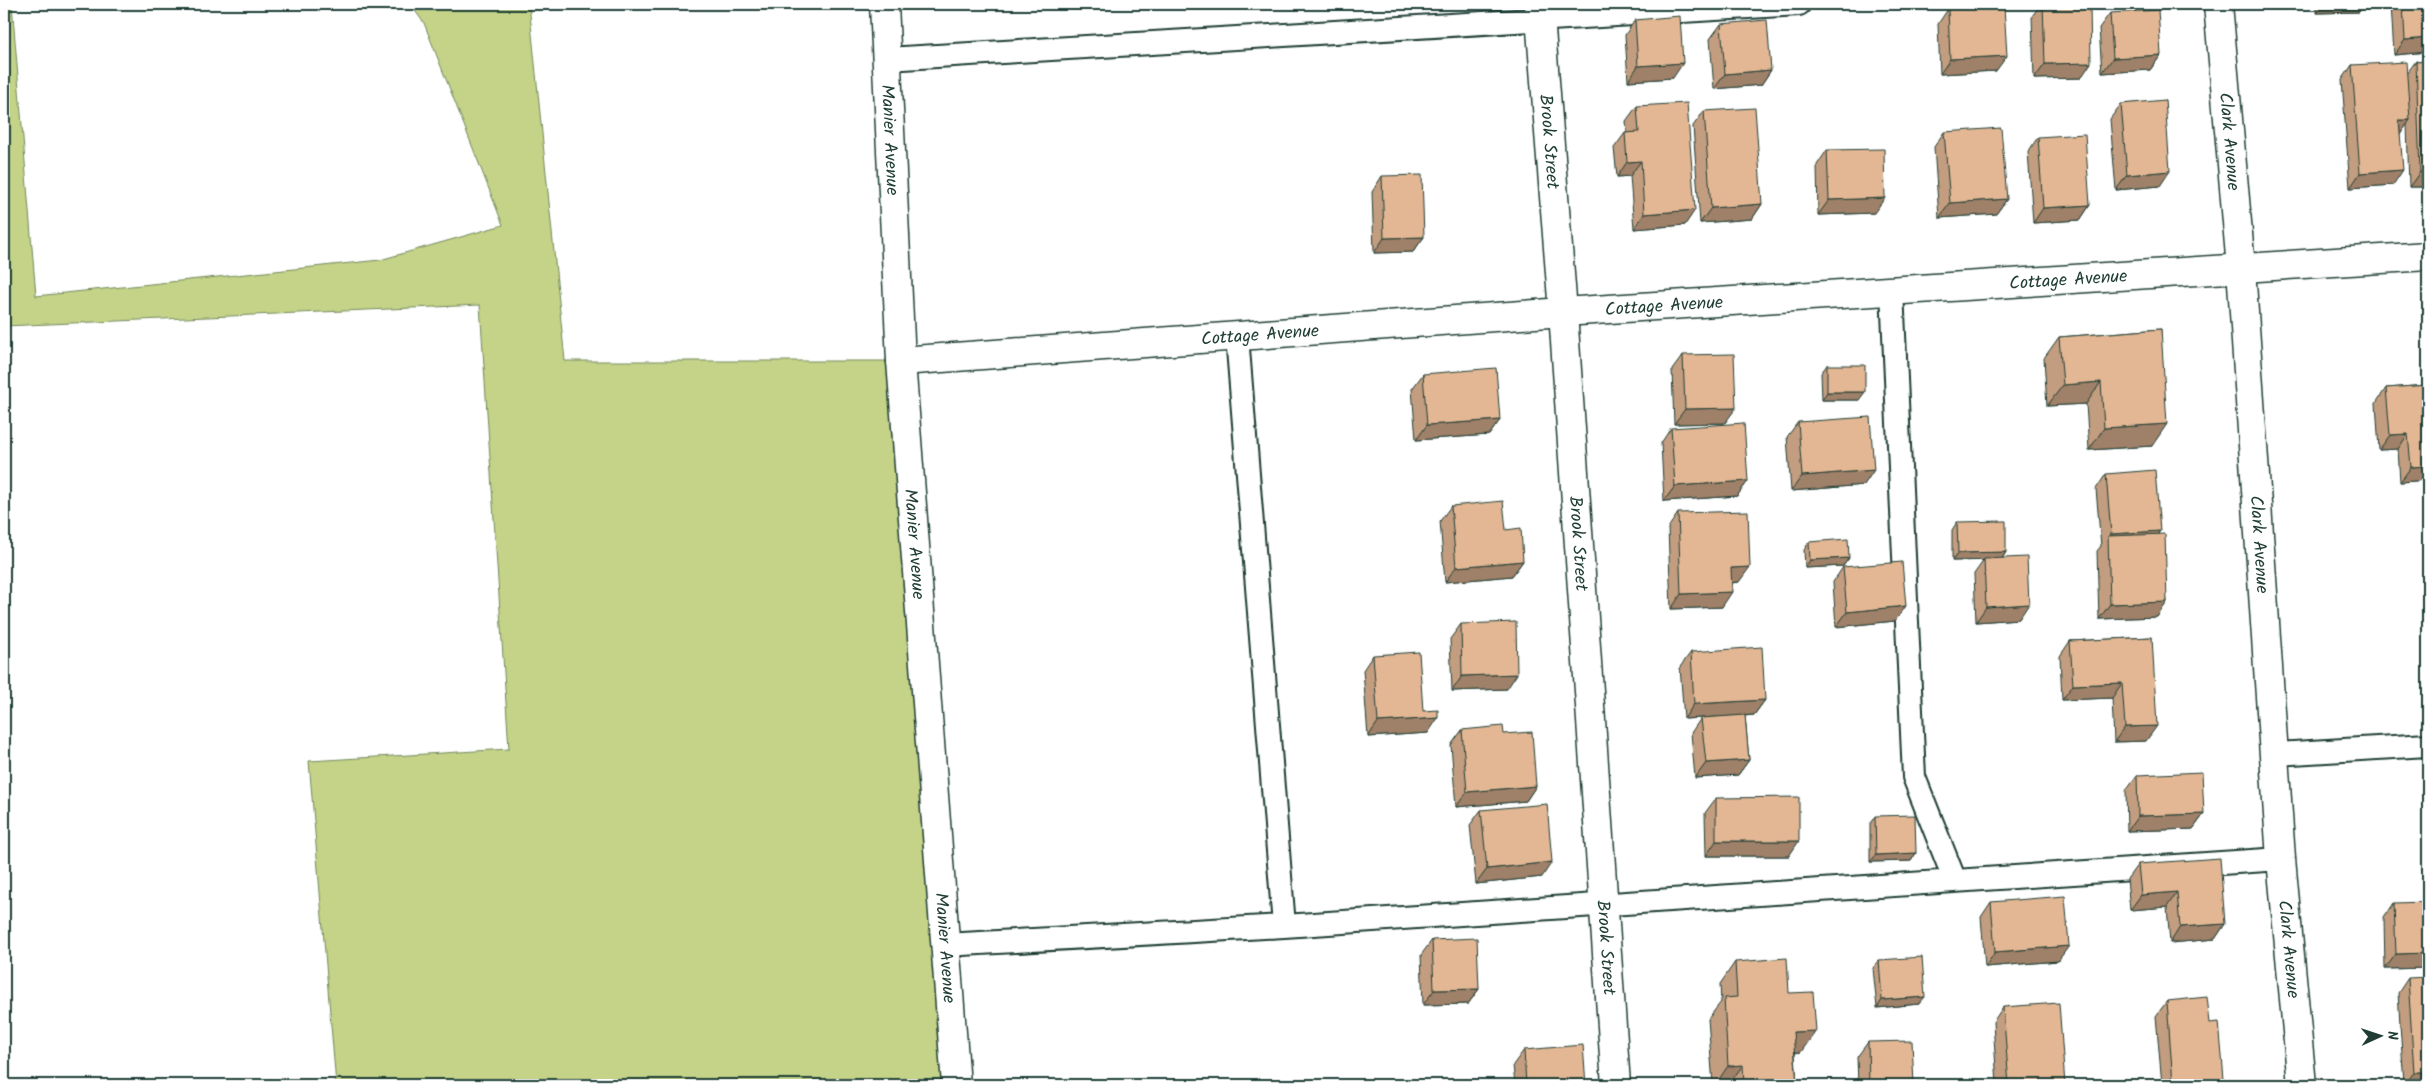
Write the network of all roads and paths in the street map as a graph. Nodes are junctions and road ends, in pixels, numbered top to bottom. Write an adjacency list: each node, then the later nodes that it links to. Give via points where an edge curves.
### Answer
1 (884, 4): 5 (street, Manier Avenue)
2 (1799, 4): 4 (lane)
3 (2218, 4): 7 (street, Clark Avenue)
4 (1540, 12): 5 (lane); 9 (street, Brook Street)
5 (887, 59): 11 (street, Manier Avenue)
6 (2428, 256): 7 (street, Cottage Avenue)
7 (2241, 268): 8 (street, Cottage Avenue); 13 (street, Clark Avenue)
8 (1892, 290): 9 (street, Cottage Avenue); 15 (lane, via 1914,777)
9 (1563, 312): 10 (street, Cottage Avenue); 16 (street, Brook Street)
10 (1237, 336): 11 (street, Cottage Avenue); 17 (lane)
11 (901, 361): 18 (street, Manier Avenue)
12 (2428, 744): 13 (lane)
13 (2274, 754): 14 (street, Clark Avenue)
14 (2281, 859): 15 (lane); 21 (street, Clark Avenue)
15 (1955, 882): 16 (lane)
16 (1604, 905): 17 (lane); 20 (street, Brook Street)
17 (1284, 926): 18 (lane)
18 (945, 945): 19 (street, Manier Avenue)
19 (956, 1085)
20 (1616, 1085)
21 (2302, 1085)

